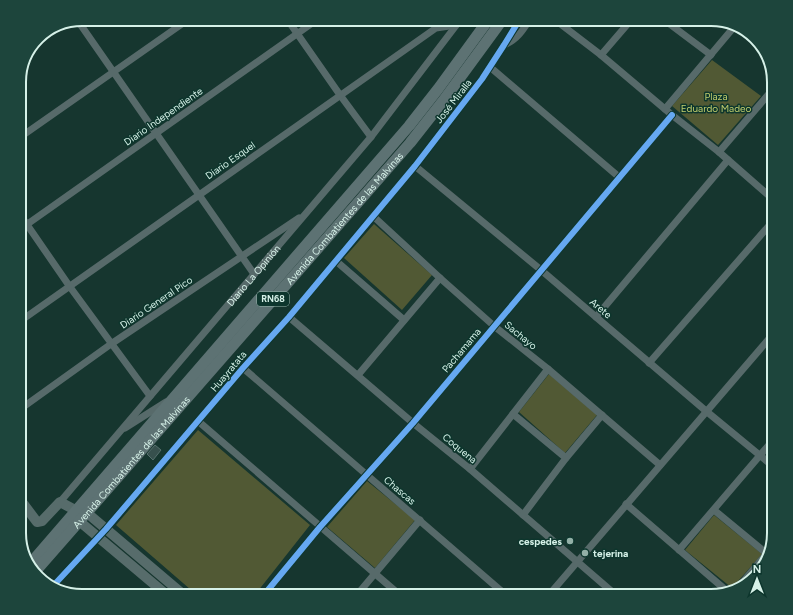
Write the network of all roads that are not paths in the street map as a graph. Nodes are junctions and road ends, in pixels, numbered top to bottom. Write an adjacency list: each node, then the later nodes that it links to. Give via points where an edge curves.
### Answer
1 (82, 26): 19 (street)
2 (179, 26): 19 (street)
3 (292, 26): 14 (street)
4 (308, 26): 14 (street, Diario Independiente)
5 (456, 26): 20 (street, Diario Esquel, via 436,28); 26 (street, Diario La Opinión)
6 (484, 26): 54 (main road, Avenida Combatientes de las Malvinas / RN68, via 409,126)
7 (498, 26): 74 (main road, Avenida Combatientes de las Malvinas / RN68, via 410,143)
8 (516, 26): 15 (street)
9 (525, 26): 15 (street, José Miralla, via 517,38)
10 (563, 26): 16 (street)
11 (626, 26): 16 (street)
12 (673, 26): 17 (street)
13 (731, 30): 17 (street)
14 (297, 34): 20 (street); 25 (street, Diario Independiente)
15 (504, 45): 18 (street, José Miralla)
16 (601, 55): 22 (street)
17 (711, 55): 22 (street)
18 (490, 67): 29 (street, José Miralla); 30 (street)
19 (113, 71): 24 (street); 25 (street)
20 (340, 95): 26 (street); 31 (street, Diario Esquel)
21 (767, 96): 27 (street)
22 (665, 109): 23 (street)
23 (672, 115): 27 (street); 30 (street, Pachamama)
24 (26, 133)
25 (157, 133): 31 (street); 35 (street, Diario Independiente)
26 (371, 137): 33 (street, Diario La Opinión)
27 (720, 152): 28 (street)
28 (728, 160): 32 (street); 45 (street)
29 (415, 166): 34 (street, Huayratata); 39 (street, Arete)
30 (619, 177): 39 (street, Pachamama)
31 (199, 194): 37 (street); 42 (street, Diario Esquel)
32 (767, 194)
33 (306, 213): 37 (street, Diario General Pico); 40 (street, Diario La Opinión)
34 (373, 216): 38 (street, Huayratata); 41 (street, Sachayo)
35 (27, 224): 42 (street)
36 (767, 228): 50 (street)
37 (241, 256): 40 (street); 49 (street, Diario General Pico)
38 (336, 261): 44 (street, Huayratata); 46 (street)
39 (541, 270): 45 (street, Arete); 47 (street, Pachamama)
40 (254, 274): 55 (street, Diario La Opinión)
41 (440, 278): 46 (street); 47 (street, Sachayo)
42 (70, 287): 43 (street, Diario Esquel); 49 (street)
43 (26, 317)
44 (288, 317): 51 (street, Huayratata); 53 (street, Coquena)
45 (596, 318): 50 (street, Arete)
46 (404, 320): 53 (street)
47 (494, 326): 52 (street, Sachayo); 61 (street, Pachamama)
48 (767, 341): 57 (street)
49 (111, 344): 55 (street); 56 (street, Diario General Pico)
50 (649, 363): 57 (street, Arete)
51 (243, 368): 60 (street, Huayratata); 69 (street, Chascas)
52 (548, 369): 58 (street); 59 (street, Sachayo)
53 (358, 375): 61 (street, Coquena)
54 (177, 394): 62 (street); 74 (main road, Avenida Combatientes de las Malvinas / RN68)
55 (150, 396): 62 (street, Diario La Opinión)
56 (26, 405)
57 (706, 411): 64 (street, Arete); 67 (street)
58 (513, 414): 65 (street); 68 (street)
59 (602, 415): 65 (street); 67 (street, Sachayo)
60 (198, 421): 77 (street); 78 (street, Huayratata)
61 (413, 423): 68 (street, Coquena); 69 (street, Pachamama)
62 (121, 430): 70 (street, Diario La Opinión)
63 (767, 447): 64 (street)
64 (760, 455): 66 (street, Arete); 73 (street)
65 (566, 458): 75 (street)
66 (767, 461)
67 (660, 465): 71 (street)
68 (470, 469): 75 (street, Coquena)
69 (366, 474): 76 (street, Chascas); 77 (street, Pachamama)
70 (60, 502): 72 (street, Diario La Opinión, via 42,521 37,522); 74 (street)
71 (626, 504): 80 (street); 83 (street)
72 (26, 508)
73 (714, 510): 80 (street); 81 (street)
74 (80, 514): 78 (street); 79 (street); 82 (main road, Avenida Combatientes de las Malvinas / RN68); 85 (main road, Avenida Combatientes de las Malvinas / RN68)
75 (523, 515): 83 (street, Coquena)
76 (420, 520): 86 (street); 95 (street, Chascas)
77 (320, 527): 86 (street); 92 (street, Pachamama)
78 (106, 529): 79 (street, Huayratata); 91 (street)
79 (98, 538): 88 (street, Huayratata); 90 (street)
80 (679, 550): 89 (street)
81 (764, 550)
82 (34, 560)
83 (577, 563): 96 (street); 97 (street, Coquena)
84 (756, 565): 87 (street)
85 (38, 568)
86 (375, 574): 93 (street); 94 (street)
87 (749, 575)
88 (57, 583)
89 (723, 588)
90 (160, 589)
91 (177, 589)
92 (269, 589)
93 (362, 589)
94 (393, 589)
95 (499, 589)
96 (554, 589)
97 (609, 589)

